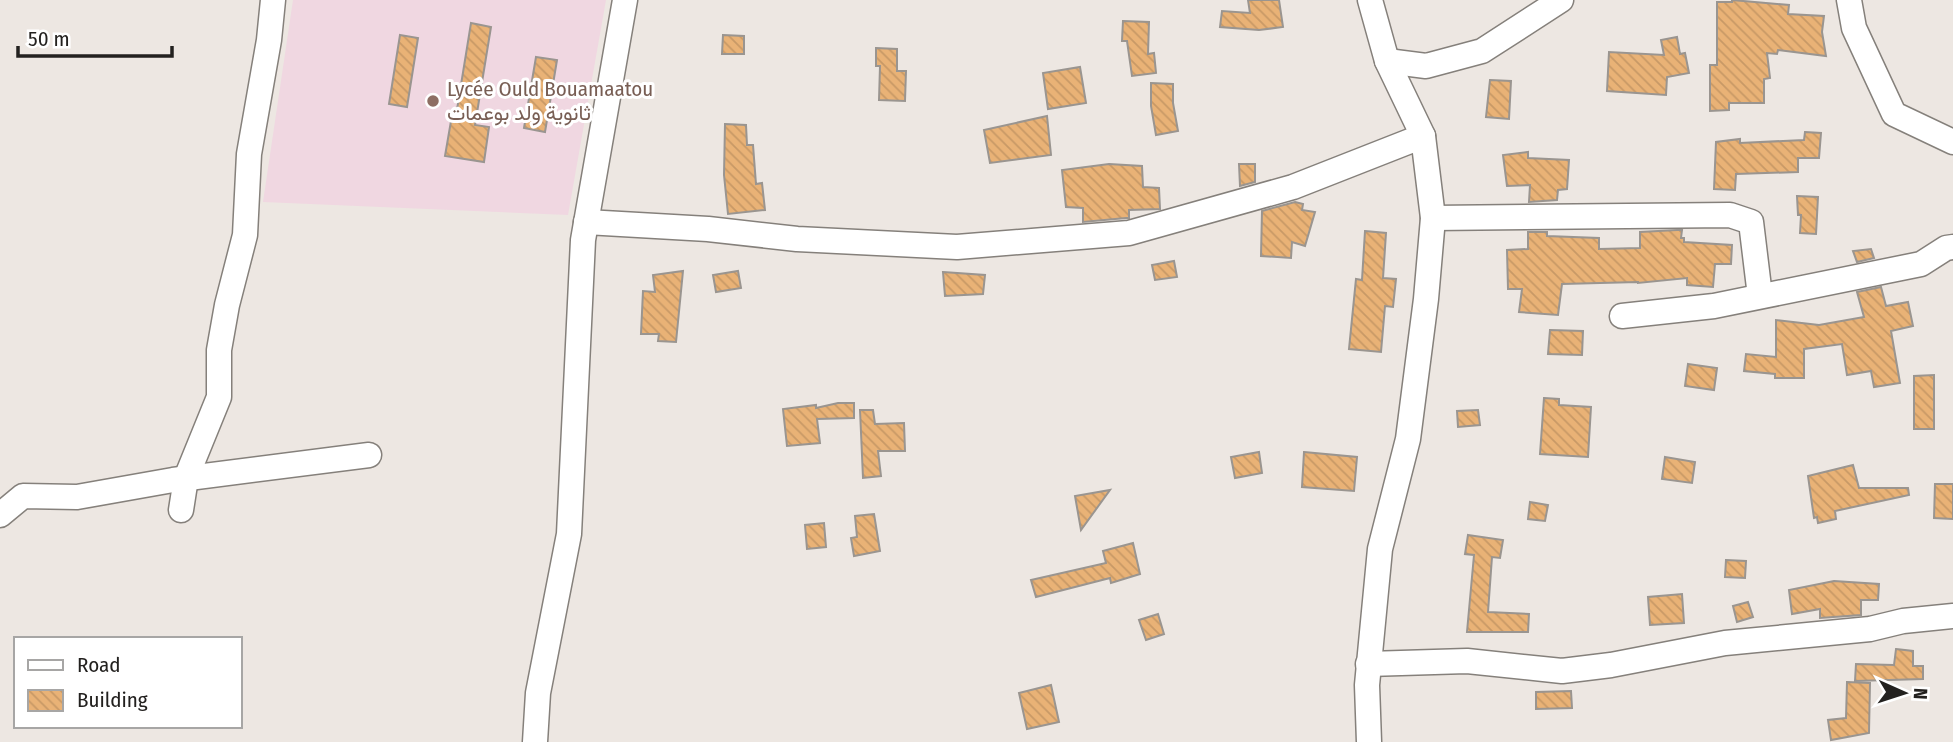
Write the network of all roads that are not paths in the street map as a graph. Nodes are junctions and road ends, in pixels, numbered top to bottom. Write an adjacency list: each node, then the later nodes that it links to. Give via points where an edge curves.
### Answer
1 (273, 0): 15 (street, via 249,154 245,235 219,350 219,397)
2 (625, 0): 10 (street)
3 (1370, 0): 6 (street)
4 (1561, 0): 6 (street, via 1482,51 1426,66)
5 (1849, 0): 8 (street, via 1854,28 1894,114)
6 (1387, 61): 7 (street)
7 (1423, 136): 9 (street); 10 (street, via 1293,187 1129,233 957,247)
8 (1953, 142)
9 (1433, 218): 12 (street, via 1730,215 1751,222); 19 (street, via 1408,439 1380,549)
10 (586, 222): 20 (street, via 569,534 538,693)
11 (1953, 247): 12 (street, via 1922,264)
12 (1760, 296): 13 (street)
13 (1622, 316)
14 (369, 454): 15 (street)
15 (186, 478): 16 (street); 17 (street, via 77,497 23,496)
16 (181, 510)
17 (0, 515)
18 (1953, 616): 19 (street, via 1725,643 1562,671 1467,662)
19 (1368, 664): 21 (street)
20 (535, 742)
21 (1369, 742)

